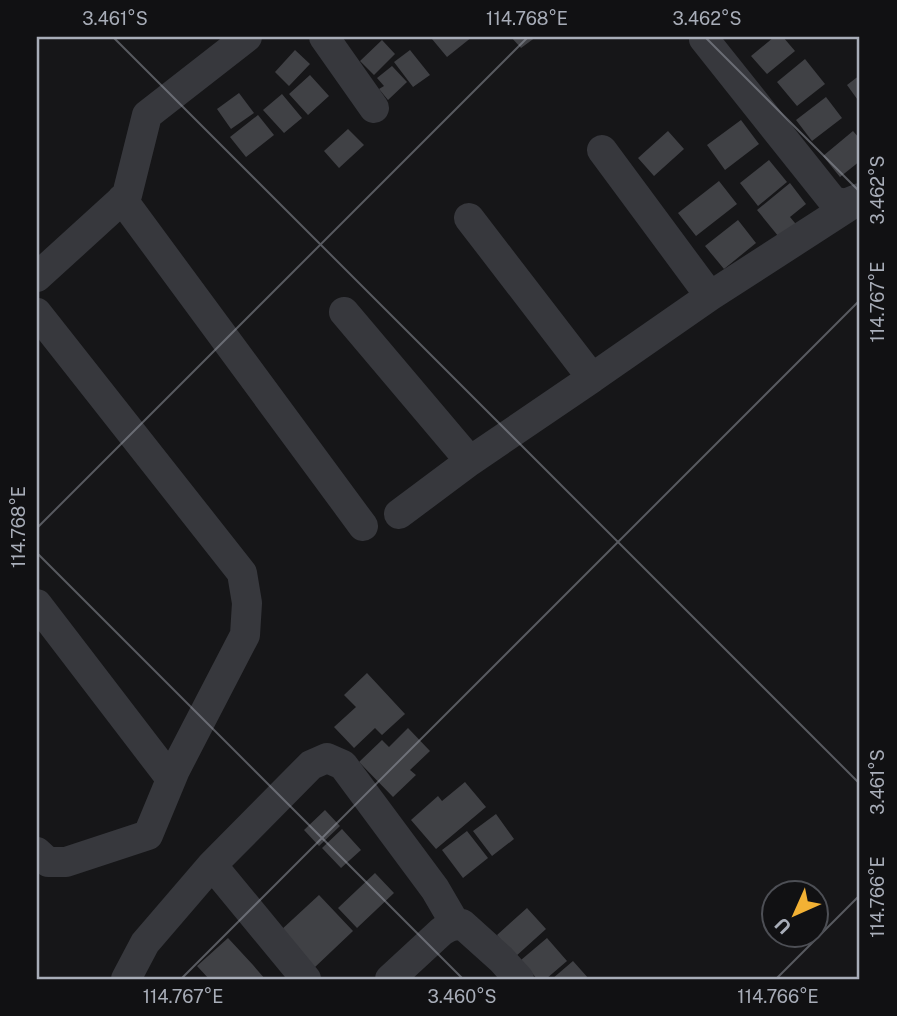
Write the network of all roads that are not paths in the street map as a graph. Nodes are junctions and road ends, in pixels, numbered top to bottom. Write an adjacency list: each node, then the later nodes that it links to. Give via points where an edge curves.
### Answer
1 (247, 37): 6 (street, via 147,115 127,195)
2 (324, 37): 4 (street)
3 (704, 39): 7 (street, via 833,201 845,204)
4 (374, 108)
5 (602, 150): 10 (street)
6 (122, 199): 9 (street); 16 (street)
7 (858, 199): 10 (street)
8 (469, 218): 13 (street)
9 (37, 276)
10 (710, 296): 13 (street)
11 (344, 312): 14 (street)
12 (37, 313): 18 (street, via 242,573 247,603 245,635)
13 (592, 378): 14 (street)
14 (470, 461): 15 (street)
15 (399, 514)
16 (363, 526)
17 (37, 604): 18 (street)
18 (171, 779): 19 (street, via 148,835 66,862 48,862)
19 (37, 852)
20 (212, 865): 21 (street, via 311,765 331,759 342,765 362,791); 22 (street, via 145,943); 23 (street)
21 (456, 925): 24 (street, via 442,931); 25 (street, via 468,927)
22 (126, 979)
23 (306, 979)
24 (390, 979)
25 (519, 979)

